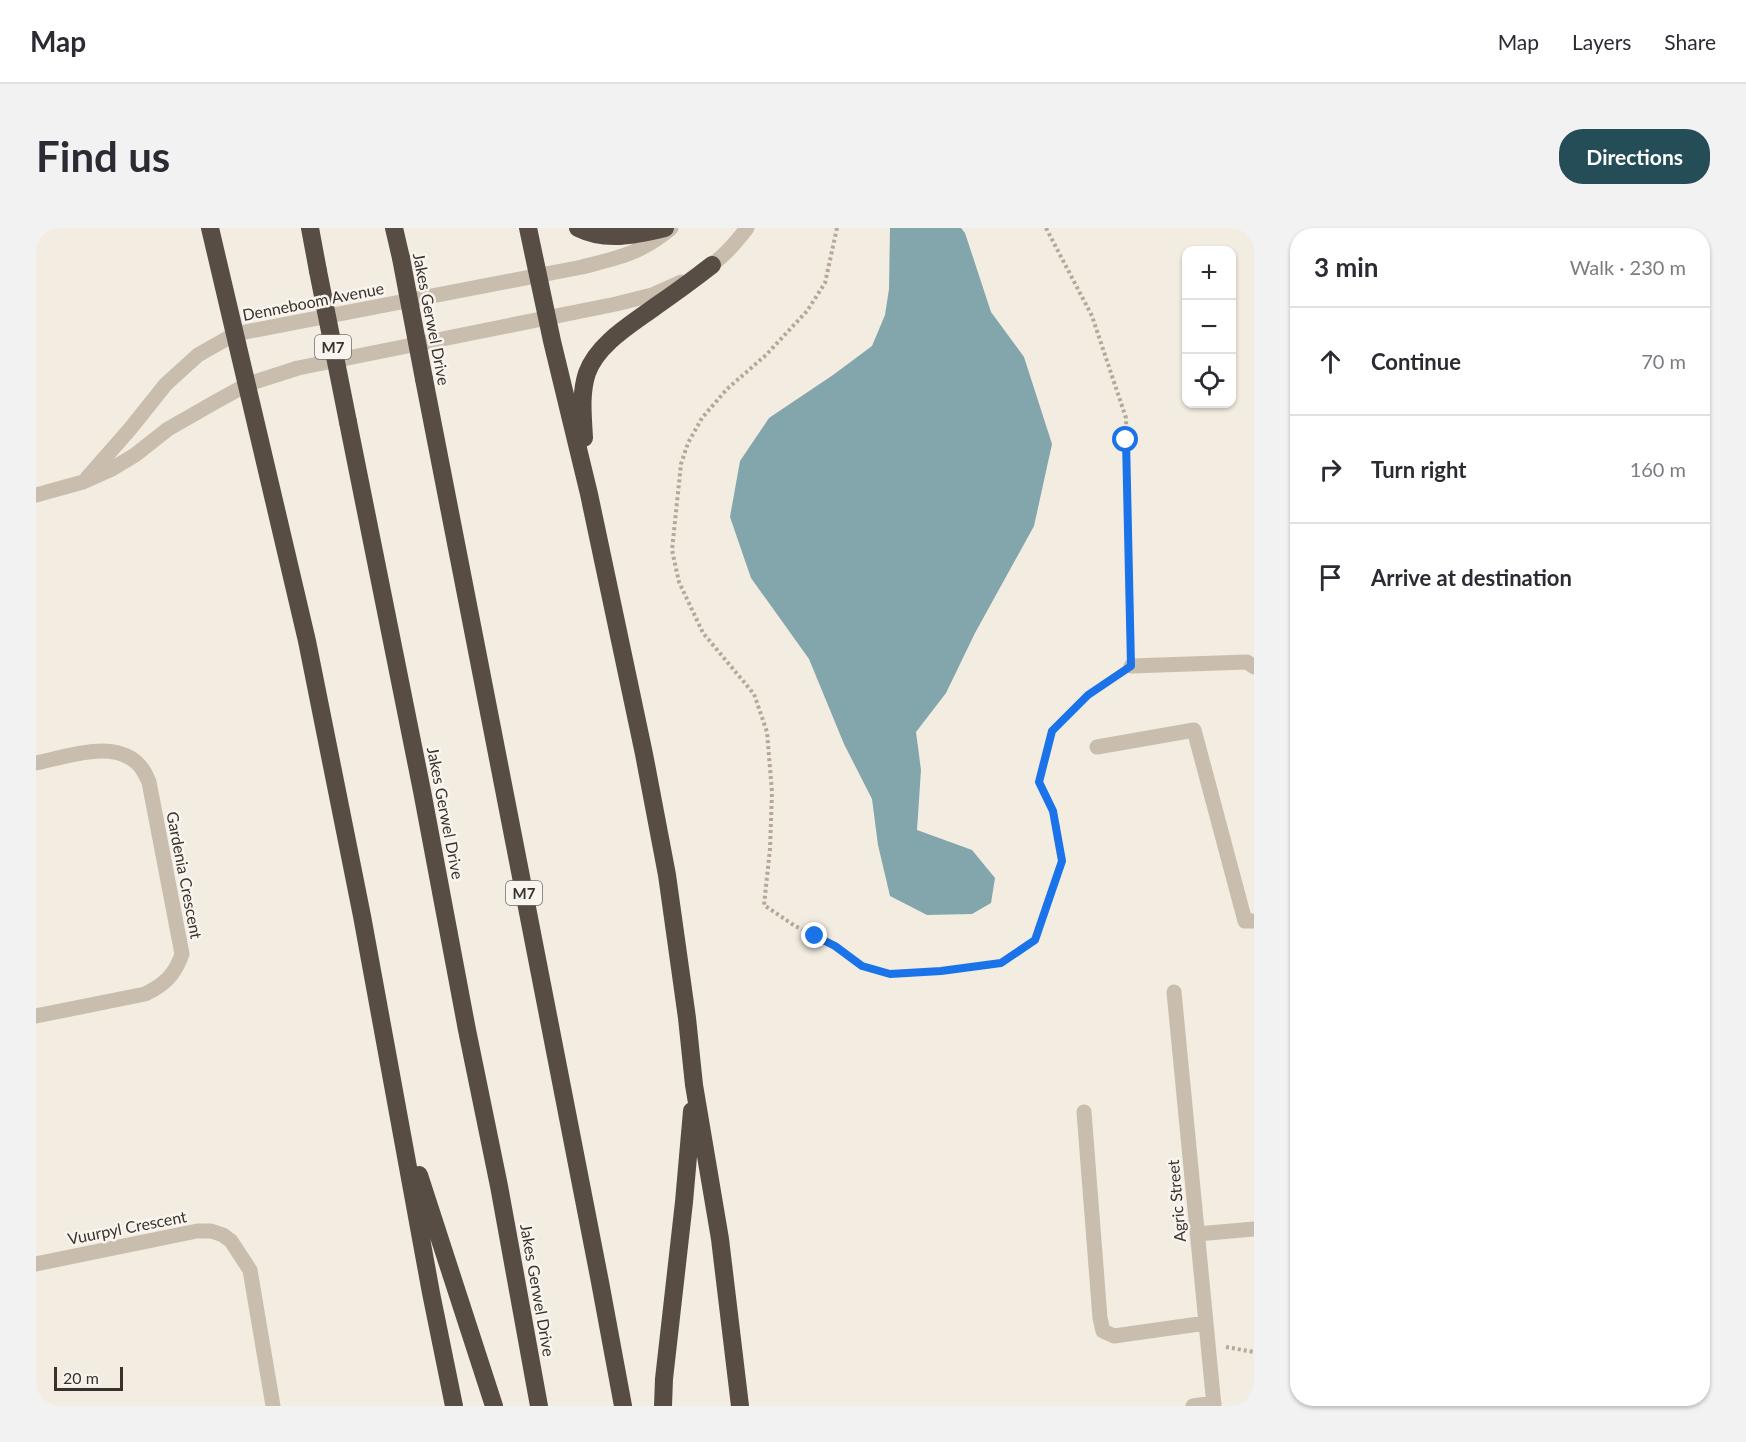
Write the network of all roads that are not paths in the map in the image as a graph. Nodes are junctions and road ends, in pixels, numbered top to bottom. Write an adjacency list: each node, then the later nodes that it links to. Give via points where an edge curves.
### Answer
1 (210, 228): 12 (highway)
2 (310, 228): 35 (highway, Jakes Gerwel Drive / M7, bridge)
3 (394, 228): 36 (highway, Jakes Gerwel Drive / M7, bridge)
4 (528, 228): 10 (highway)
5 (578, 228): 6 (highway, via 604,236 633,236)
6 (665, 228)
7 (671, 228): 10 (street, Denneboom Avenue, via 657,241 632,254)
8 (747, 228): 9 (street)
9 (712, 265): 11 (street, via 652,295); 15 (highway, via 611,341 590,367 582,414)
10 (538, 276): 11 (highway); 12 (street, Denneboom Avenue)
11 (547, 317): 13 (street, via 298,368); 15 (highway)
12 (235, 334): 13 (highway); 14 (street, Denneboom Avenue, via 198,355 166,384)
13 (248, 384): 14 (street, via 168,429 110,470); 25 (highway, via 307,641)
14 (83, 482): 16 (street)
15 (589, 494): 24 (highway, via 667,875)
16 (36, 495)
17 (1131, 666): 18 (street, via 1247,662)
18 (1254, 666)
19 (1097, 747): 21 (street, via 1194,730 1245,921)
20 (36, 763): 23 (street, Gardenia Crescent, via 93,752 124,754 143,770 149,782 182,954 168,980 145,994)
21 (1254, 921)
22 (1174, 992): 28 (street, Agric Street)
23 (36, 1016)
24 (694, 1085): 37 (highway); 38 (highway, via 720,1239)
25 (397, 1105): 33 (highway); 34 (highway)
26 (1084, 1112): 30 (street, via 1103,1331 1114,1336)
27 (1254, 1229): 28 (street)
28 (1197, 1234): 30 (street, Agric Street)
29 (36, 1263): 32 (street, Vuurpyl Crescent, via 197,1231 223,1235 231,1240 250,1270)
30 (1206, 1323): 31 (street, Agric Street)
31 (1214, 1405): 39 (street)
32 (273, 1406)
33 (454, 1406)
34 (495, 1406)
35 (539, 1406)
36 (623, 1406)
37 (663, 1406)
38 (740, 1406)
39 (1193, 1406)

